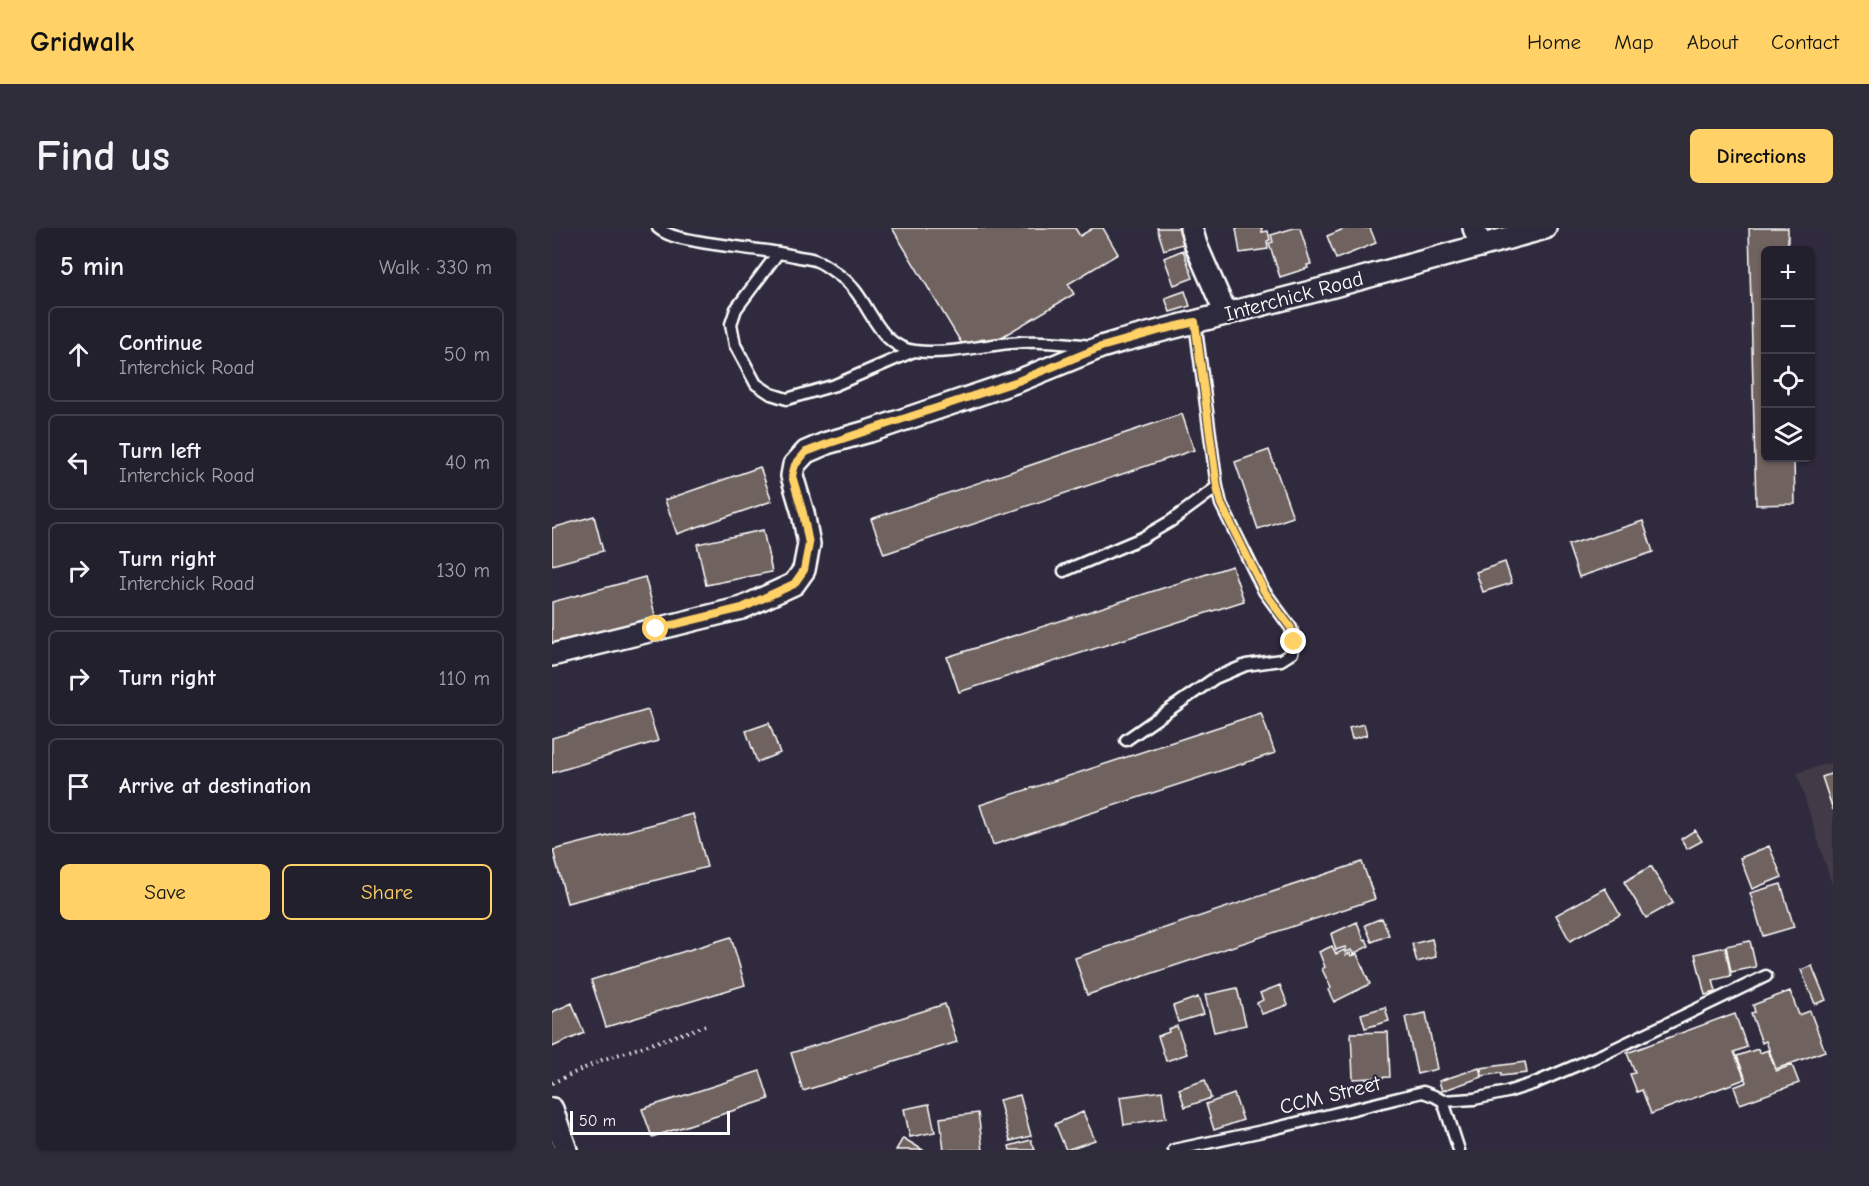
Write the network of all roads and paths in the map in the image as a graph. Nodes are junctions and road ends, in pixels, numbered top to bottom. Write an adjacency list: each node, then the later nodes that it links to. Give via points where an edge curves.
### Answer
1 (658, 228): 5 (lane, via 667,236)
2 (1191, 228): 6 (street)
3 (1545, 228): 4 (street, Interchick Road)
4 (1478, 237): 6 (street, Interchick Road)
5 (778, 253): 9 (lane, via 819,261 844,278 890,341); 9 (lane, via 736,309 731,324 735,345 756,384 787,399 835,385)
6 (1226, 314): 7 (street, Interchick Road)
7 (1195, 322): 8 (street, Interchick Road); 10 (lane)
8 (1101, 347): 9 (lane, via 1034,341); 12 (street, Interchick Road, via 1018,381 806,452 792,476 809,544 804,570 794,584 742,608)
9 (915, 351)
10 (1217, 487): 11 (lane, via 1171,522 1142,538); 13 (lane, via 1221,504 1264,591 1291,628 1292,653 1281,660 1246,665 1215,678)
11 (1064, 571)
12 (552, 655)
13 (1126, 740)
14 (1766, 976): 17 (lane, CCM Street, via 1534,1083 1496,1095)
15 (708, 1025): 16 (path, via 602,1060)
16 (552, 1083)
17 (1443, 1101): 20 (lane, CCM Street, via 1423,1092); 21 (lane)
18 (552, 1109): 19 (street)
19 (566, 1150)
20 (1174, 1150)
21 (1459, 1150)

